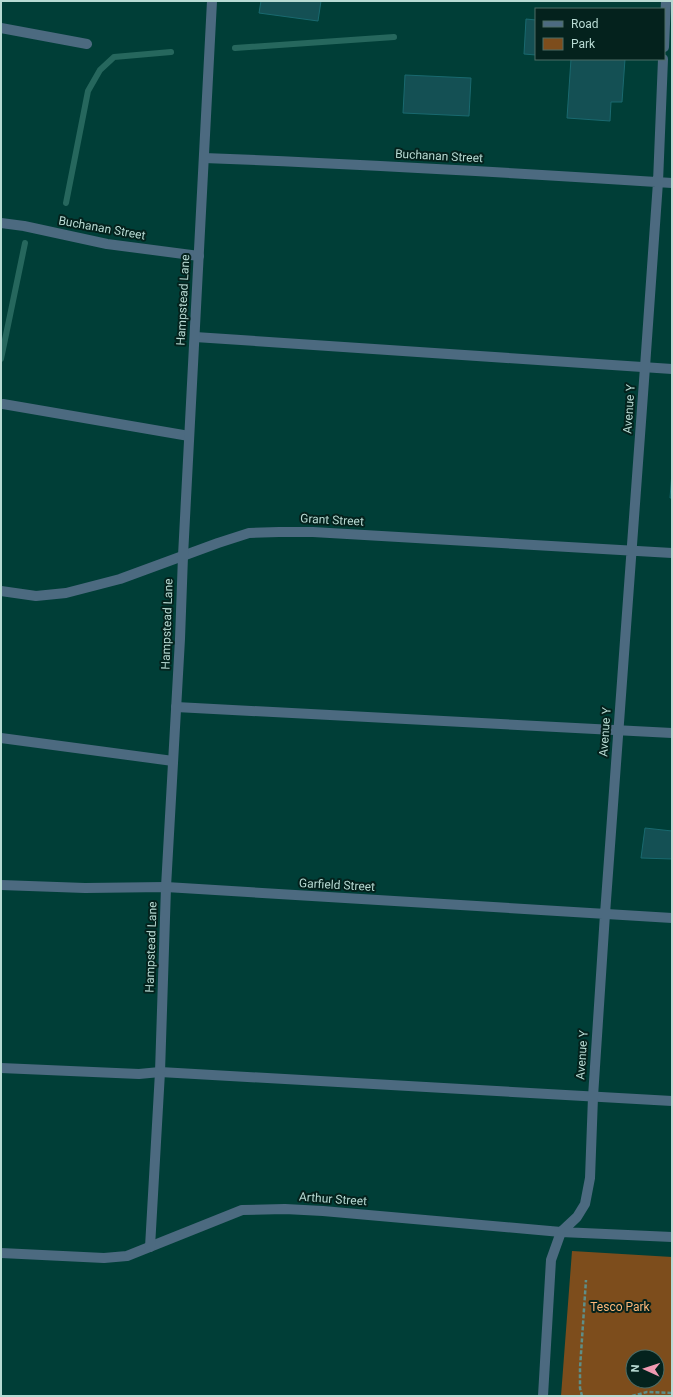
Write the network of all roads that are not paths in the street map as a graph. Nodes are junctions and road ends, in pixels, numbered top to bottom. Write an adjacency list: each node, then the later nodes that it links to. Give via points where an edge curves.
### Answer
1 (212, 1): 7 (street, Hampstead Lane)
2 (666, 1): 3 (street)
3 (665, 24)
4 (1, 28): 5 (street)
5 (87, 44)
6 (663, 60): 8 (street, Avenue Y)
7 (204, 158): 8 (street, Buchanan Street, via 507,172); 11 (street, Hampstead Lane)
8 (658, 182): 9 (street, Buchanan Street); 13 (street, Avenue Y)
9 (672, 183)
10 (1, 223): 11 (street, Buchanan Street, via 107,244)
11 (199, 256): 12 (street, Hampstead Lane)
12 (194, 337): 13 (street); 16 (street, Hampstead Lane)
13 (645, 367): 14 (street); 17 (street, Avenue Y)
14 (672, 369)
15 (3, 404): 16 (street)
16 (189, 436): 19 (street, Hampstead Lane)
17 (632, 551): 18 (street, Grant Street); 19 (street, Grant Street, via 321,532 279,532 249,534); 22 (street, Avenue Y)
18 (672, 553)
19 (183, 556): 20 (street, Grant Street, via 120,579 66,593 36,596); 21 (street, Hampstead Lane)
20 (1, 591)
21 (176, 707): 22 (street); 25 (street, Hampstead Lane)
22 (619, 730): 23 (street); 28 (street, Avenue Y)
23 (672, 733)
24 (1, 738): 25 (street)
25 (173, 760): 27 (street, Hampstead Lane)
26 (1, 885): 27 (street, Garfield Street)
27 (166, 887): 28 (street, Garfield Street); 31 (street, Hampstead Lane)
28 (605, 914): 29 (street, Garfield Street); 32 (street, Avenue Y)
29 (672, 918)
30 (1, 1068): 31 (street, via 139,1074)
31 (160, 1072): 32 (street); 36 (street, Hampstead Lane)
32 (593, 1096): 33 (street); 34 (street, Avenue Y, via 590,1178 585,1204 577,1217)
33 (672, 1101)
34 (561, 1232): 35 (street, Arthur Street); 36 (street, Arthur Street, via 323,1211 242,1210); 38 (street, Avenue Y, via 551,1260)
35 (672, 1237)
36 (150, 1248): 37 (street, Arthur Street, via 127,1256 104,1258)
37 (1, 1253)
38 (543, 1396)

